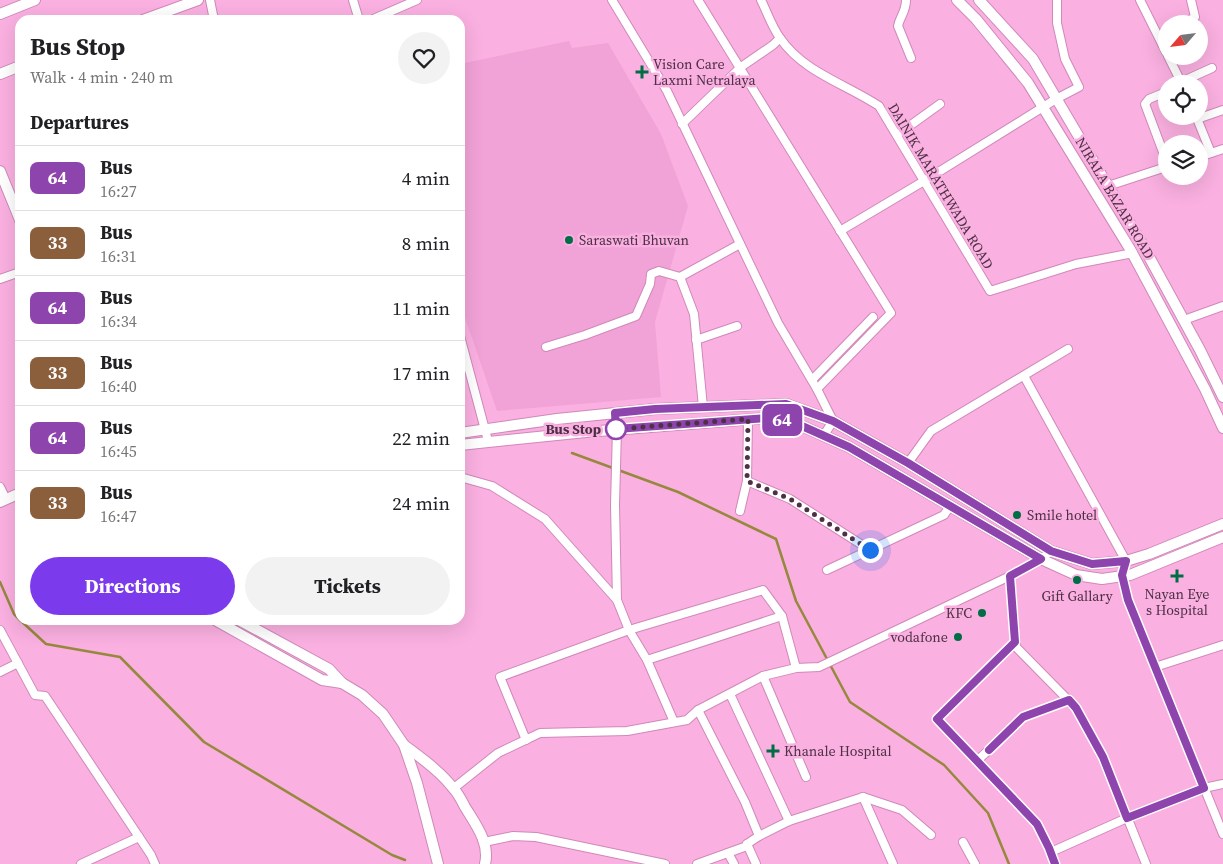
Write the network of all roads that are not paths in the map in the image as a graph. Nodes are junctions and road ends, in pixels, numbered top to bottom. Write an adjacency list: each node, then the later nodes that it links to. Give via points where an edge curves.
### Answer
1 (35, 0): 15 (street)
2 (198, 0): 16 (street)
3 (210, 0): 17 (street)
4 (353, 0): 18 (street)
5 (417, 0): 19 (street)
6 (612, 0): 35 (street, via 667,91)
7 (698, 0): 24 (street)
8 (761, 0): 22 (street, DAINIK MARATHWADA ROAD)
9 (906, 0): 23 (street, via 906,10 898,26)
10 (957, 0): 32 (street, NIRALA BAZAR ROAD, via 1028,83)
11 (979, 0): 30 (street, NIRALA BAZAR ROAD, via 1033,59)
12 (1057, 0): 30 (street, via 1057,22 1065,59 1079,87)
13 (1140, 0): 21 (street)
14 (1191, 0): 20 (street)
15 (0, 14)
16 (157, 15)
17 (213, 15)
18 (358, 15)
19 (382, 15)
20 (1195, 15)
21 (1157, 33)
22 (780, 38): 24 (street); 37 (street, DAINIK MARATHWADA ROAD, via 803,63 879,106)
23 (912, 58)
24 (741, 67): 35 (street); 49 (street)
25 (15, 68): 27 (street)
26 (1212, 68): 28 (street)
27 (0, 74)
28 (1198, 75)
29 (1158, 95): 38 (street, via 1149,98 1145,104)
30 (1056, 98): 32 (street); 44 (street, NIRALA BAZAR ROAD)
31 (940, 104): 37 (street)
32 (1043, 107): 45 (street); 46 (street, NIRALA BAZAR ROAD)
33 (1223, 110): 34 (street)
34 (1208, 114)
35 (682, 124): 50 (street)
36 (1199, 125): 40 (street)
37 (896, 135): 45 (street, DAINIK MARATHWADA ROAD)
38 (1158, 139)
39 (1223, 149): 40 (street)
40 (1211, 153): 41 (street)
41 (1208, 154)
42 (1158, 170): 47 (street)
43 (0, 171): 48 (street)
44 (1102, 176): 46 (street); 47 (street, NIRALA BAZAR ROAD)
45 (924, 182): 49 (street); 51 (street, DAINIK MARATHWADA ROAD, via 990,292 1076,264)
46 (1090, 184): 51 (street, NIRALA BAZAR ROAD)
47 (1108, 186): 57 (street, NIRALA BAZAR ROAD)
48 (15, 208)
49 (840, 231): 65 (street, via 891,313)
50 (740, 244): 53 (street); 64 (street, via 778,323)
51 (1133, 253): 72 (street, NIRALA BAZAR ROAD)
52 (15, 274): 54 (street)
53 (680, 277): 59 (street, via 694,314); 60 (street, via 659,271 651,274 636,316)
54 (0, 279)
55 (1223, 306): 57 (street)
56 (873, 317): 64 (street)
57 (1184, 320): 66 (street, NIRALA BAZAR ROAD)
58 (737, 326): 59 (street)
59 (696, 340): 67 (street)
60 (546, 347)
61 (1068, 349): 63 (street)
62 (465, 354): 71 (street)
63 (1024, 376): 78 (street, via 931,430); 91 (street)
64 (812, 380): 65 (street)
65 (817, 389): 70 (street)
66 (1223, 397)
67 (702, 407): 68 (street); 70 (street, via 786,404)
68 (615, 413): 71 (street); 73 (street)
69 (748, 419): 73 (street); 75 (street, via 793,422); 80 (street)
70 (833, 421): 75 (street); 78 (street)
71 (486, 428): 74 (street); 76 (street)
72 (1223, 428)
73 (616, 429): 76 (street); 95 (street)
74 (465, 431)
75 (824, 435): 84 (street)
76 (488, 441): 77 (street)
77 (465, 444)
78 (908, 463): 89 (street)
79 (465, 478): 95 (street, via 492,486 545,519)
80 (747, 481): 85 (street); 88 (street, via 790,499)
81 (0, 487): 83 (street)
82 (15, 495): 83 (street)
83 (3, 501)
84 (950, 506): 88 (street, via 944,515); 90 (street)
85 (740, 511)
86 (1223, 524): 91 (street)
87 (1223, 537): 93 (street, via 1130,575)
88 (870, 550): 92 (street)
89 (1051, 551): 90 (street); 91 (street, via 1092,564)
90 (1041, 559): 93 (street, via 1076,575 1102,579); 94 (street)
91 (1126, 561): 93 (street)
92 (827, 570)
93 (1122, 575): 105 (street, via 1128,600)
94 (1010, 576): 101 (street); 106 (street, via 820,667)
95 (617, 600): 100 (street)
96 (782, 616): 100 (street, via 762,590); 103 (street); 106 (street)
97 (224, 625): 109 (street, via 322,680)
98 (248, 625): 109 (street, via 329,668)
99 (0, 630): 104 (street)
100 (629, 630): 103 (street); 114 (street, via 500,676)
101 (1015, 642): 111 (street, via 1016,647); 116 (street, via 937,719)
102 (1223, 645): 105 (street)
103 (647, 660): 113 (street)
104 (18, 663): 107 (street); 127 (street, via 35,695 45,696)
105 (1155, 667): 120 (street)
106 (796, 668): 108 (street)
107 (0, 672)
108 (763, 676): 110 (street); 117 (street)
109 (342, 683): 115 (street, via 383,714)
110 (730, 694): 112 (street); 123 (street)
111 (1069, 700): 116 (street, via 1023,717); 122 (street, via 1103,757)
112 (698, 710): 113 (street, via 687,720); 126 (street)
113 (674, 722): 114 (street, via 627,731 540,733)
114 (526, 740): 119 (street, via 498,752)
115 (404, 745): 119 (street); 135 (street)
116 (977, 762): 131 (street, via 1037,824)
117 (806, 777)
118 (1223, 784): 120 (street)
119 (454, 788): 128 (street)
120 (1204, 788): 122 (street); 124 (street)
121 (863, 797): 123 (street); 125 (street, via 902,810); 141 (street)
122 (1127, 818): 131 (street); 144 (street)
123 (789, 821): 126 (street)
124 (1223, 834)
125 (931, 835)
126 (759, 836): 130 (street)
127 (139, 837): 133 (street); 134 (street)
128 (484, 842): 136 (street, via 487,855); 137 (street, via 513,836 536,837)
129 (963, 842): 142 (street)
130 (747, 844): 132 (street); 140 (street)
131 (1051, 852): 143 (street)
132 (728, 853): 138 (street); 139 (street)
133 (81, 864)
134 (155, 864)
135 (438, 864)
136 (484, 864)
137 (665, 864)
138 (697, 864)
139 (734, 864)
140 (756, 864)
141 (893, 864)
142 (975, 864)
143 (1055, 864)
144 (1146, 864)

